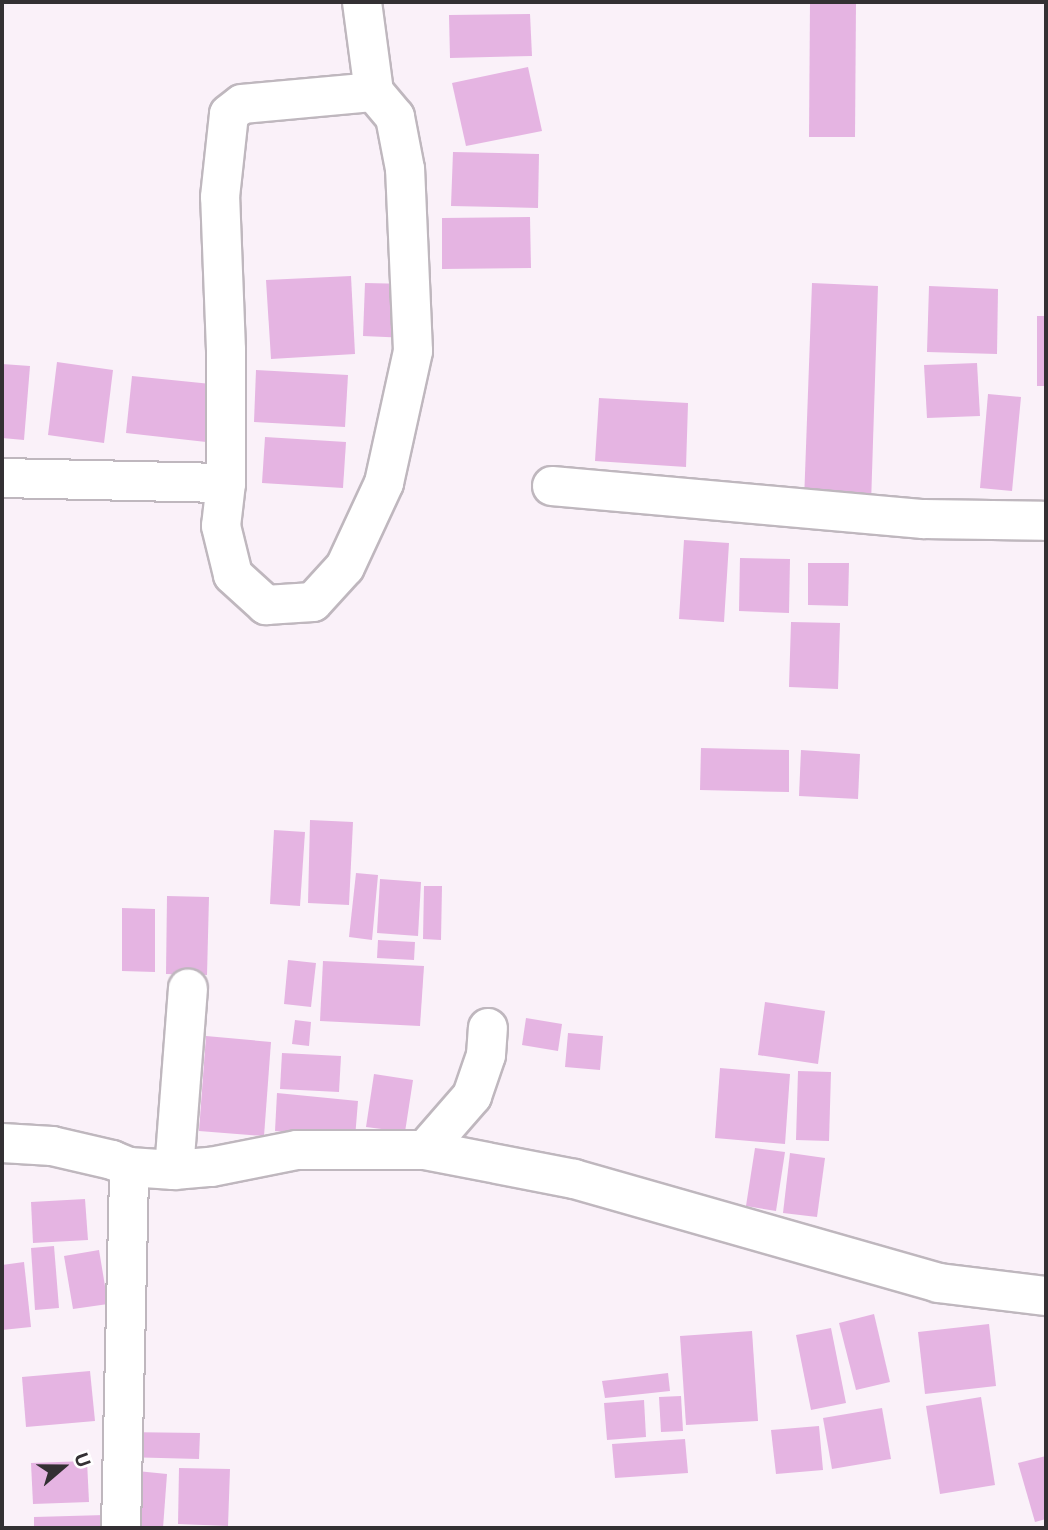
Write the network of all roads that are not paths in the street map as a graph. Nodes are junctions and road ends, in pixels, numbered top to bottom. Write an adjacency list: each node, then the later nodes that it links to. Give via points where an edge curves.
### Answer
1 (362, 2): 2 (street)
2 (374, 92): 4 (street, via 242,104 229,114 220,197); 4 (street, via 395,117 404,169 413,351 384,483 345,567 313,602 266,605 233,575 221,526)
3 (2, 478): 4 (street)
4 (226, 483)
5 (552, 486): 6 (street, via 925,519)
6 (1046, 521)
7 (188, 989): 12 (street)
8 (488, 1028): 10 (street, via 486,1055 472,1096)
9 (2, 1143): 11 (street, via 52,1146)
10 (425, 1150): 12 (street, via 297,1150); 13 (street, via 574,1179 938,1283)
11 (129, 1167): 12 (street); 14 (street)
12 (174, 1170)
13 (1046, 1296)
14 (121, 1528)

